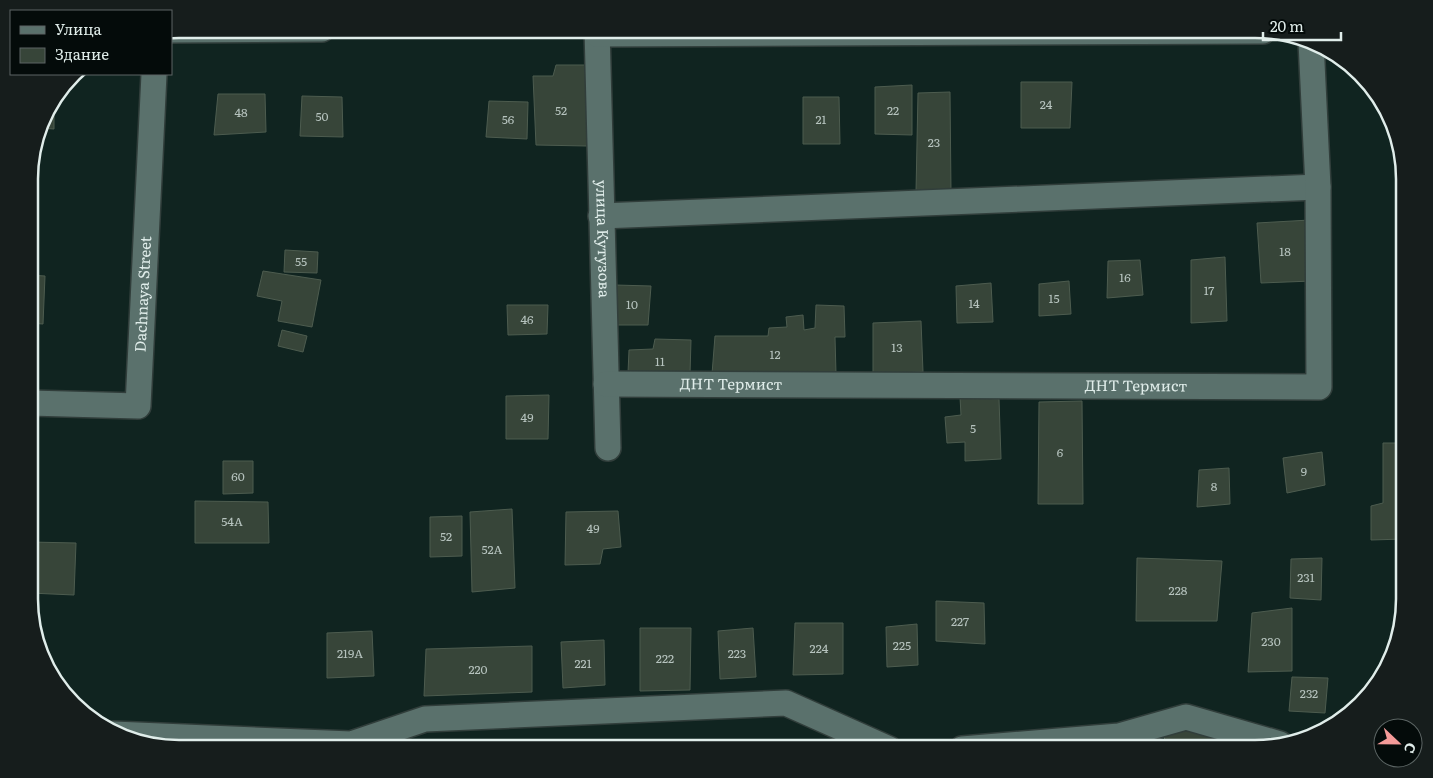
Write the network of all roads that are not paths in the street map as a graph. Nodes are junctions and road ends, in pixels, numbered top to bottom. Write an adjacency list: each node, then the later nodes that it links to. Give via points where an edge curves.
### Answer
1 (597, 38): 5 (street, улица Кутузова)
2 (1311, 50): 4 (street, ДНТ Термист)
3 (154, 75): 7 (street, Dachnaya Street, via 138,406)
4 (1318, 187): 5 (street); 6 (street, ДНТ Термист, via 1319,387)
5 (601, 216): 6 (street, улица Кутузова)
6 (606, 384): 8 (street, улица Кутузова)
7 (38, 403)
8 (608, 448)
9 (141, 735): 10 (street)
10 (255, 740)
11 (362, 740): 12 (street, via 425,718 786,703)
12 (869, 740)
13 (1071, 740): 14 (street, via 1119,736 1186,717)
14 (1265, 740)

